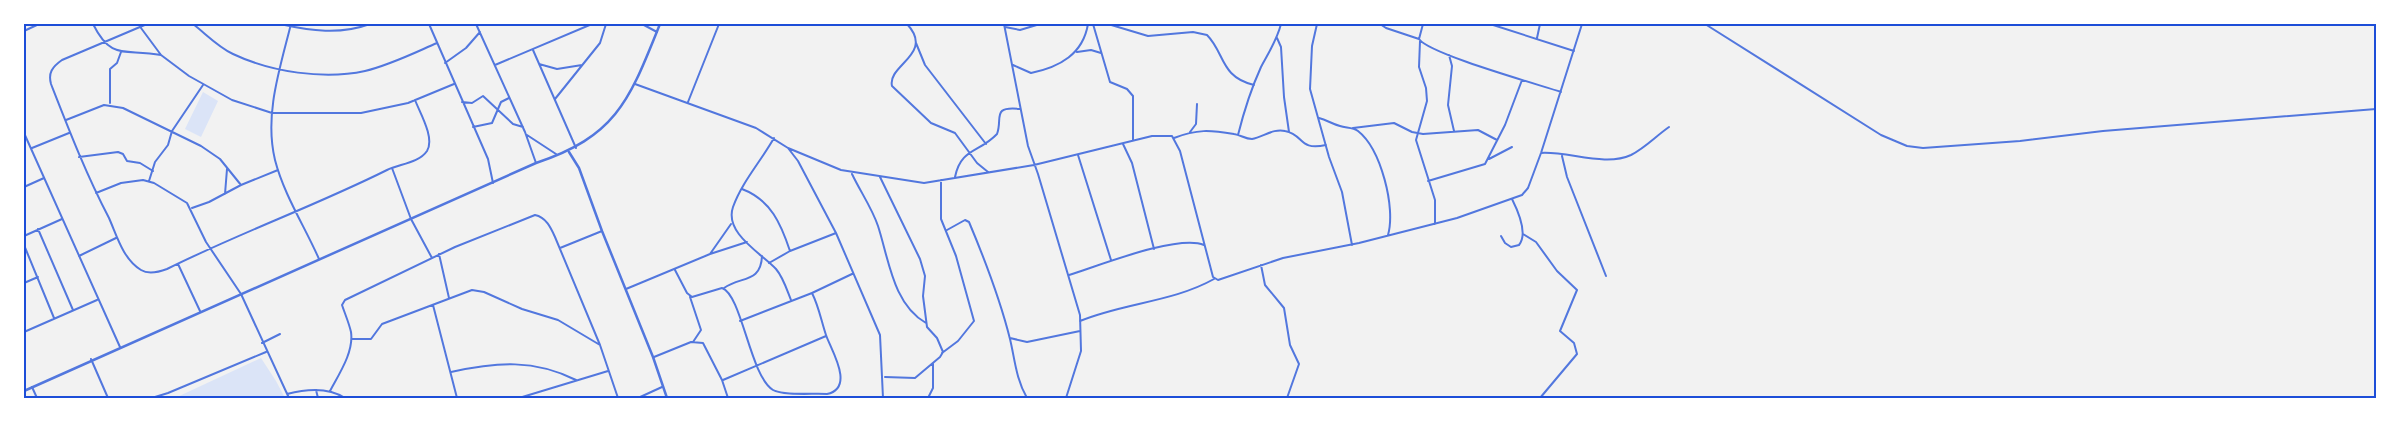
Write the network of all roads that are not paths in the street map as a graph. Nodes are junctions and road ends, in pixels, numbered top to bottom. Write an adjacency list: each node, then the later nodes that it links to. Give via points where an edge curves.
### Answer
1 (39, 24): 30 (street)
2 (93, 24): 36 (street)
3 (147, 24): 29 (street)
4 (193, 24): 51 (street, via 232,54)
5 (280, 24): 27 (street)
6 (370, 24): 27 (street, via 341,31 317,31)
7 (429, 24): 37 (street)
8 (476, 24): 31 (street)
9 (592, 24): 39 (street)
10 (606, 24): 49 (street, via 600,43)
11 (642, 24): 32 (street)
12 (660, 24): 32 (street)
13 (719, 24): 62 (street)
14 (907, 24): 38 (street, via 915,33)
15 (1040, 24): 28 (street, via 1020,30)
16 (1088, 24): 41 (street, via 1086,36)
17 (1093, 24): 43 (street)
18 (1108, 24): 56 (street, via 1148,36 1193,32 1207,35 1228,70)
19 (1281, 24): 33 (street)
20 (1317, 24): 69 (street, via 1312,46 1310,89)
21 (1380, 24): 35 (street)
22 (1423, 24): 35 (street)
23 (1490, 24): 34 (street)
24 (1540, 24): 34 (street)
25 (1582, 24): 42 (street)
26 (1705, 24): 66 (street, via 1880,135 1923,148)
27 (290, 25): 51 (street)
28 (1005, 25): 50 (street)
29 (140, 27): 36 (street); 45 (street)
30 (24, 31)
31 (480, 32): 46 (street, via 466,48); 48 (street)
32 (657, 32): 54 (street)
33 (1277, 38): 56 (street); 78 (street, via 1281,48)
34 (1537, 38): 42 (street)
35 (1419, 40): 44 (street); 81 (street, via 1419,67 1428,101)
36 (104, 43): 40 (street); 70 (street, via 62,60 51,71 50,84)
37 (437, 43): 46 (street); 51 (street, via 362,71 328,74)
38 (916, 44): 89 (street, via 925,65); 97 (street, via 892,79 892,86 931,123 955,132)
39 (534, 50): 47 (street); 48 (street)
40 (121, 52): 45 (street); 64 (street, via 118,62 110,69)
41 (1076, 52): 43 (street, via 1093,50); 50 (street, via 1064,62 1033,73)
42 (1574, 52): 57 (street)
43 (1101, 53): 88 (street, via 1110,82 1133,96)
44 (1449, 55): 52 (street); 75 (street, via 1452,69 1448,105)
45 (161, 56): 55 (street)
46 (445, 63): 53 (street)
47 (539, 64): 49 (street, via 557,69); 60 (street)
48 (494, 65): 58 (street)
49 (582, 65): 60 (street)
50 (1012, 65): 65 (street)
51 (279, 69): 68 (street)
52 (1522, 80): 57 (street); 87 (street)
53 (454, 84): 59 (street); 61 (street)
54 (635, 84): 62 (street); 94 (street, via 613,118)
55 (204, 85): 68 (street, via 242,104); 76 (street)
56 (1254, 85): 83 (street)
57 (1561, 92): 98 (street)
58 (509, 98): 67 (street, via 501,102); 73 (street)
59 (415, 100): 68 (street, via 353,114); 107 (street, via 430,146 419,158)
60 (555, 100): 94 (street)
61 (462, 102): 67 (street, via 472,103 483,96); 71 (street)
62 (688, 102): 84 (street)
63 (1197, 104): 77 (street, via 1196,124)
64 (110, 105): 70 (street, via 90,109); 76 (street)
65 (1021, 109): 89 (street, via 1000,113 997,134); 105 (street)
66 (2376, 109)
67 (498, 112): 71 (street, via 492,123); 73 (street)
68 (272, 113): 108 (street)
69 (1319, 118): 74 (street); 91 (street)
70 (66, 120): 80 (street)
71 (473, 127): 118 (street, via 490,166)
72 (1669, 127): 101 (street, via 1641,150 1624,157)
73 (523, 128): 82 (street)
74 (1351, 128): 81 (street, via 1394,123); 137 (street, via 1362,135 1381,168 1391,210)
75 (1454, 131): 81 (street); 87 (street, via 1478,130)
76 (172, 132): 106 (street, via 201,146); 109 (street)
77 (1190, 132): 83 (street, via 1199,130); 85 (street)
78 (1289, 132): 83 (street, via 1278,131 1253,139); 91 (street, via 1306,146)
79 (24, 133): 86 (street)
80 (69, 133): 93 (street); 102 (street)
81 (1416, 133): 117 (street)
82 (526, 134): 100 (street); 104 (street)
83 (1238, 135)
84 (774, 138): 95 (street); 121 (street)
85 (1174, 138): 88 (street, via 1164,135); 142 (street)
86 (25, 140): 93 (street)
87 (1497, 140): 103 (street)
88 (1133, 141): 90 (street)
89 (986, 144): 97 (street)
90 (1123, 144): 99 (street); 145 (street, via 1132,163)
91 (1326, 145): 143 (street, via 1346,208)
92 (1512, 147): 103 (street)
93 (31, 148): 114 (street)
94 (576, 148): 96 (street)
95 (788, 148): 110 (street); 134 (street)
96 (569, 152): 100 (street); 133 (street)
97 (970, 153): 111 (street); 113 (street, via 958,163)
98 (1541, 153): 101 (street); 124 (street, via 1528,188 1522,195)
99 (1078, 155): 105 (street); 154 (street)
100 (558, 156): 104 (street)
101 (1562, 156): 161 (street, via 1567,177)
102 (79, 157): 109 (street, via 118,152 127,161 140,163); 122 (street)
103 (1487, 161): 117 (street, via 1483,165)
104 (536, 164): 118 (street)
105 (1034, 165): 111 (street); 160 (street)
106 (227, 168): 119 (street); 123 (street)
107 (392, 168): 126 (street); 128 (street)
108 (278, 170): 119 (street); 126 (street)
109 (153, 171): 116 (street)
110 (852, 173): 112 (street); 179 (street, via 877,224 898,293 911,312)
111 (988, 173): 113 (street)
112 (880, 177): 115 (street, via 924,183); 179 (street, via 924,270)
113 (955, 177): 115 (street)
114 (44, 178): 120 (street); 127 (street)
115 (941, 180): 132 (street, via 940,212)
116 (149, 181): 122 (street, via 125,182); 125 (street, via 184,200)
117 (1428, 181): 130 (street, via 1435,200)
118 (493, 183): 128 (street)
119 (241, 185): 123 (street)
120 (24, 187)
121 (742, 189): 129 (street, via 732,208); 147 (street, via 772,210)
122 (96, 194): 139 (street)
123 (225, 194): 125 (street)
124 (1512, 198): 130 (street); 135 (street)
125 (191, 208): 146 (street)
126 (297, 210): 146 (street); 153 (street)
127 (62, 219): 131 (street); 150 (street)
128 (411, 219): 152 (street); 153 (street)
129 (732, 223): 140 (street); 149 (street)
130 (1435, 224): 137 (street)
131 (38, 229): 136 (street); 174 (street)
132 (946, 230): 184 (street, via 965,220 969,222); 191 (street, via 974,322)
133 (602, 231): 144 (street); 166 (street)
134 (836, 232): 147 (street); 159 (street)
135 (1523, 234): 138 (street, via 1521,243 1511,247); 225 (street, via 1539,245 1557,271 1577,290 1560,331 1574,343 1577,354)
136 (24, 236)
137 (1388, 236): 143 (street)
138 (1501, 236)
139 (116, 238): 150 (street); 156 (street, via 132,261 145,272 162,271)
140 (747, 242): 149 (street); 151 (street)
141 (24, 245): 162 (street)
142 (1204, 245): 145 (street, via 1194,242); 163 (street)
143 (1352, 245): 157 (street)
144 (560, 248): 148 (street, via 547,222 535,215); 188 (street)
145 (1154, 249): 154 (street)
146 (210, 250): 156 (street); 168 (street)
147 (790, 251): 155 (street)
148 (439, 254): 152 (street); 170 (street)
149 (710, 254): 158 (street)
150 (79, 256): 171 (street)
151 (762, 256): 155 (street); 165 (street, via 757,274)
152 (432, 258): 185 (street, via 345,300 342,307)
153 (319, 259): 168 (street)
154 (1111, 260): 160 (street)
155 (769, 263): 172 (street, via 778,272)
156 (178, 264): 175 (street)
157 (1261, 265): 163 (street, via 1222,280); 224 (street, via 1265,285 1284,308 1290,346 1298,364)
158 (675, 270): 166 (street); 169 (street)
159 (852, 274): 167 (street); 198 (street, via 881,339)
160 (1069, 275): 178 (street)
161 (1606, 276)
162 (38, 277): 164 (street); 176 (street)
163 (1214, 279): 178 (street, via 1176,294)
164 (24, 283)
165 (724, 288): 169 (street); 177 (street)
166 (626, 289): 192 (street)
167 (812, 293): 172 (street); 183 (street)
168 (241, 294): 175 (street); 187 (street)
169 (690, 296): 186 (street, via 701,330)
170 (449, 298): 173 (street); 188 (street, via 472,290 479,291 522,310 558,320)
171 (98, 300): 174 (street); 189 (street)
172 (791, 300): 177 (street)
173 (433, 305): 185 (street, via 382,324 371,340); 197 (street)
174 (73, 310): 176 (street)
175 (200, 312): 189 (street)
176 (54, 318): 181 (street)
177 (740, 321): 195 (street)
178 (1080, 321): 180 (street)
179 (926, 323): 191 (street, via 928,330 938,339)
180 (1081, 330): 184 (street, via 1029,342); 223 (street, via 1079,359)
181 (24, 332)
182 (280, 334): 187 (street)
183 (826, 336): 195 (street); 195 (street, via 840,373 838,386 831,393 775,391)
184 (1010, 338): 222 (street, via 1017,376)
185 (352, 339): 205 (street)
186 (693, 342): 192 (street); 200 (street, via 705,346)
187 (262, 343): 190 (street)
188 (600, 345): 196 (street)
189 (120, 347): 193 (street)
190 (266, 352): 206 (street); 208 (street)
191 (942, 354): 194 (street)
192 (653, 357): 202 (street)
193 (91, 359): 201 (street); 210 (street)
194 (933, 364): 198 (street, via 915,378); 221 (street, via 932,388)
195 (758, 366): 200 (street)
196 (609, 370): 199 (street); 216 (street)
197 (451, 372): 199 (street, via 501,364 530,364); 214 (street)
198 (884, 377): 220 (street)
199 (576, 380): 215 (street)
200 (722, 380): 219 (street)
201 (32, 387): 204 (street); 209 (street)
202 (662, 387): 217 (street); 218 (street)
203 (316, 390): 205 (street); 206 (street); 212 (street)
204 (24, 391)
205 (330, 391): 213 (street)
206 (287, 394): 211 (street)
207 (155, 396): 208 (street)
208 (160, 397)
209 (37, 398)
210 (108, 398)
211 (289, 398)
212 (318, 398)
213 (345, 398)
214 (457, 398)
215 (520, 398)
216 (618, 398)
217 (638, 398)
218 (667, 398)
219 (728, 398)
220 (883, 398)
221 (928, 398)
222 (1026, 398)
223 (1066, 398)
224 (1287, 398)
225 (1540, 398)

